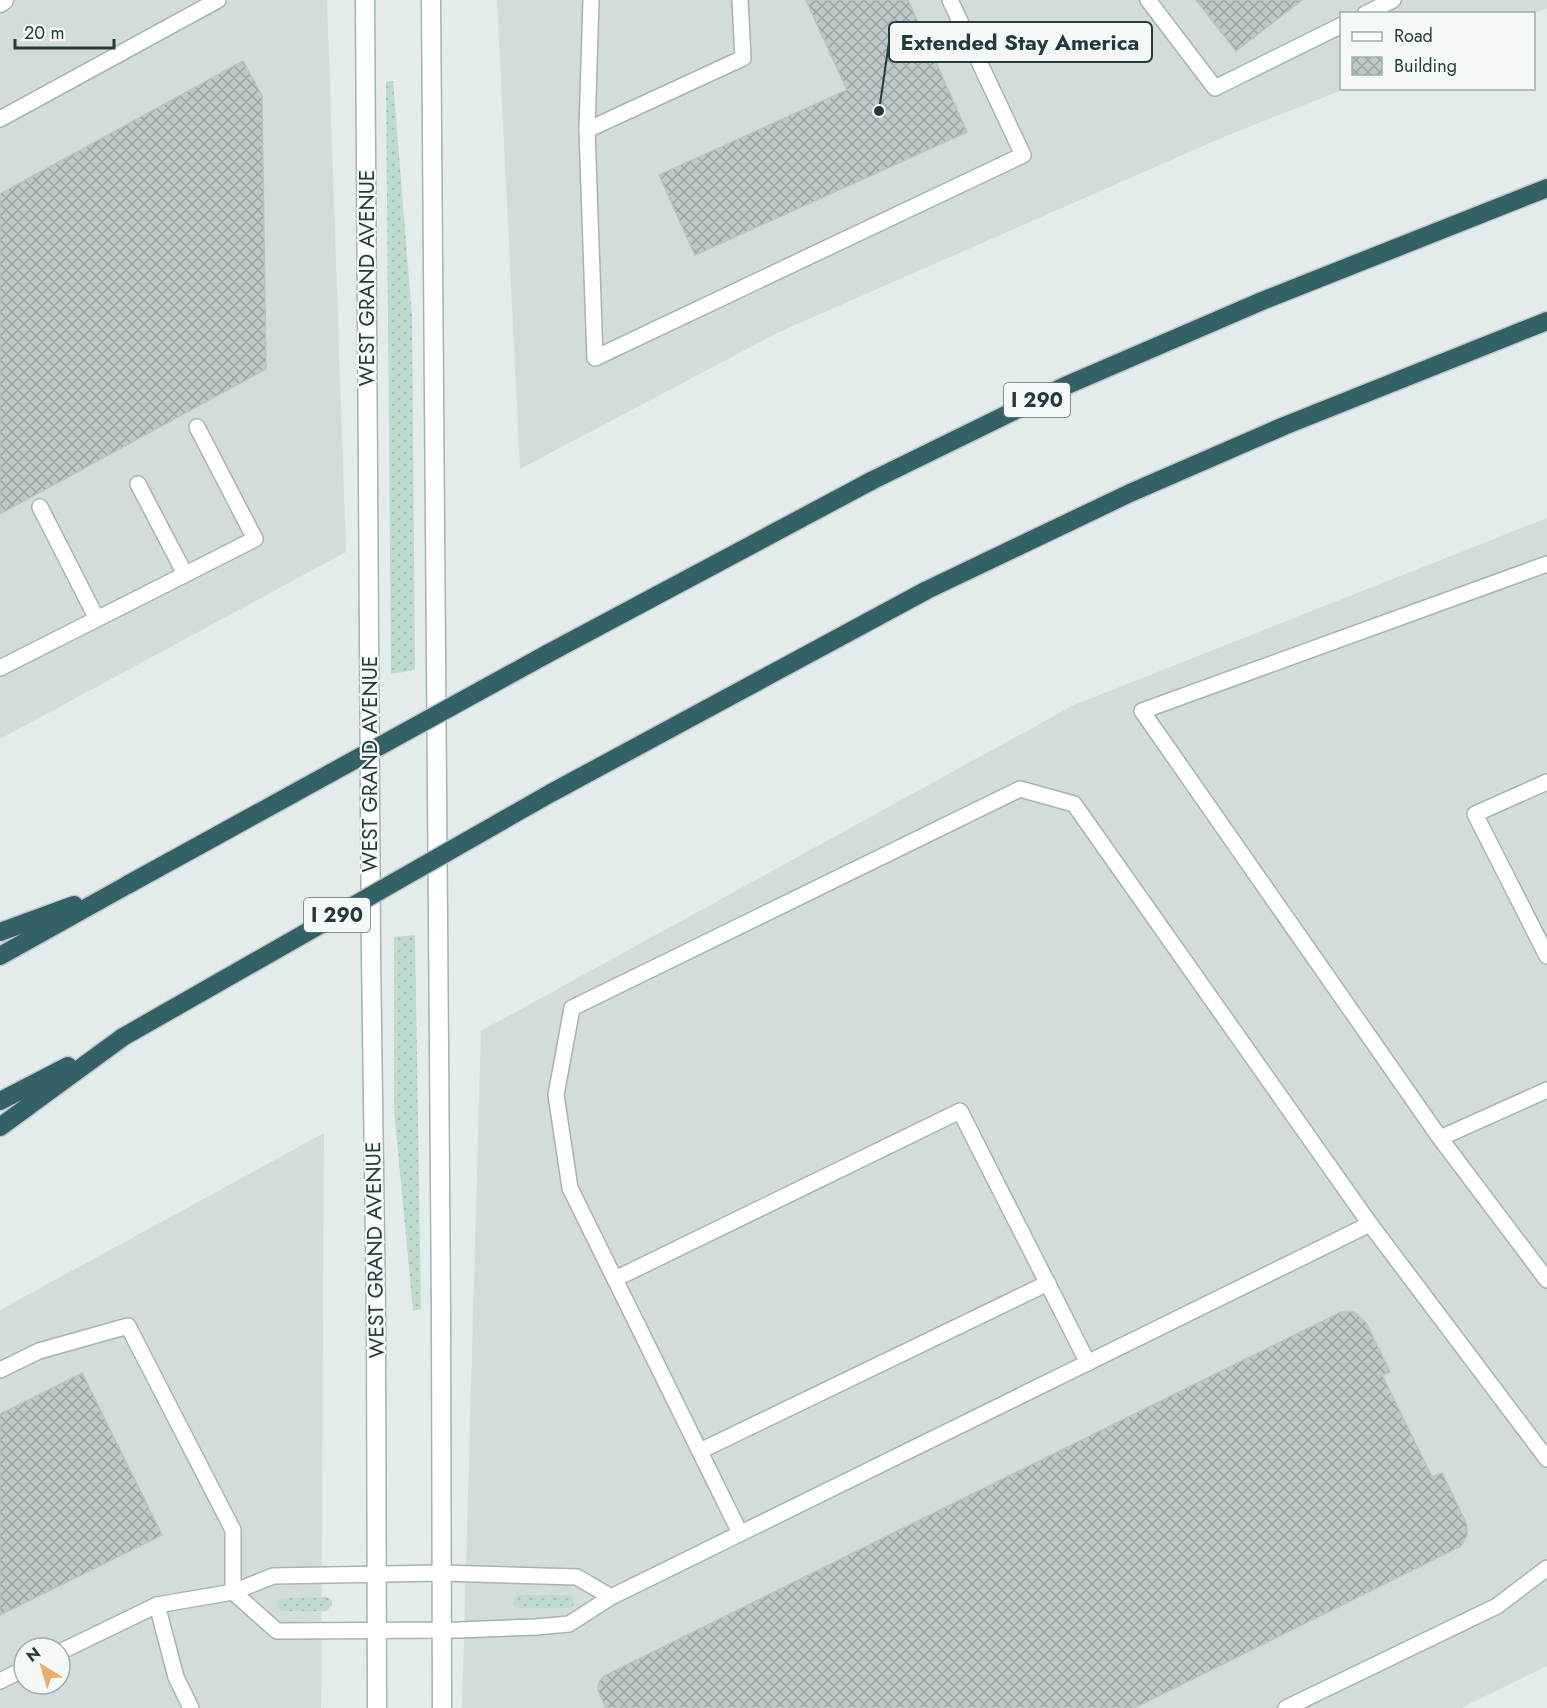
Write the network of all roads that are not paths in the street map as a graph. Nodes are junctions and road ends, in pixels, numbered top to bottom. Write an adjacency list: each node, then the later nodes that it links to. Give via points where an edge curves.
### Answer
1 (4, 0): 10 (main road)
2 (218, 0): 13 (lane)
3 (365, 0): 44 (main road, WEST GRAND AVENUE)
4 (431, 0): 45 (main road)
5 (591, 0): 14 (lane)
6 (740, 0): 14 (lane, via 743,58)
7 (950, 0): 14 (lane, via 1023,155 595,358)
8 (1148, 0): 12 (lane, via 1215,88)
9 (1393, 0): 11 (lane)
10 (0, 3)
11 (1369, 12)
12 (1340, 26)
13 (0, 119)
14 (587, 130)
15 (1547, 188): 25 (highway, I 290, bridge, via 1262,301 1065,386 873,480)
16 (1547, 321): 29 (highway, I 290, bridge, via 1284,426 1130,493 927,590 551,793)
17 (197, 427): 21 (lane, via 255,539)
18 (138, 484): 21 (lane)
19 (40, 507): 22 (lane)
20 (1547, 564): 33 (lane, via 1142,711)
21 (185, 574): 22 (lane)
22 (97, 619): 23 (lane)
23 (0, 668)
24 (1547, 782): 28 (lane, via 1475,814)
25 (129, 884): 26 (highway); 27 (highway, I 290)
26 (0, 932)
27 (0, 956)
28 (1547, 956)
29 (123, 1037): 31 (highway, I 290); 32 (highway)
30 (1547, 1090): 33 (lane)
31 (0, 1101)
32 (0, 1127)
33 (1440, 1138): 36 (lane)
34 (1370, 1224): 35 (lane, via 1074,804 1020,789 572,1008 556,1095 570,1188); 38 (lane); 41 (lane)
35 (615, 1279): 37 (lane, via 960,1112); 40 (lane)
36 (1547, 1280)
37 (1048, 1283): 38 (lane); 40 (lane)
38 (1088, 1363): 42 (lane)
39 (0, 1370): 46 (lane, via 39,1351 128,1326 233,1530)
40 (699, 1451): 42 (lane)
41 (1547, 1460)
42 (740, 1533): 47 (lane)
43 (1547, 1568): 55 (lane, via 1497,1606)
44 (377, 1573): 45 (lane); 46 (lane, via 273,1576); 50 (main road, WEST GRAND AVENUE)
45 (441, 1573): 47 (lane, via 577,1577); 49 (main road)
46 (233, 1592): 48 (lane); 50 (lane, via 277,1631)
47 (611, 1597): 49 (lane, via 569,1624)
48 (158, 1605): 51 (lane); 52 (lane, via 176,1677)
49 (441, 1630): 50 (lane); 54 (main road)
50 (376, 1631): 53 (main road, WEST GRAND AVENUE)
51 (72, 1646)
52 (191, 1708)
53 (377, 1708)
54 (442, 1708)
55 (1286, 1708)

